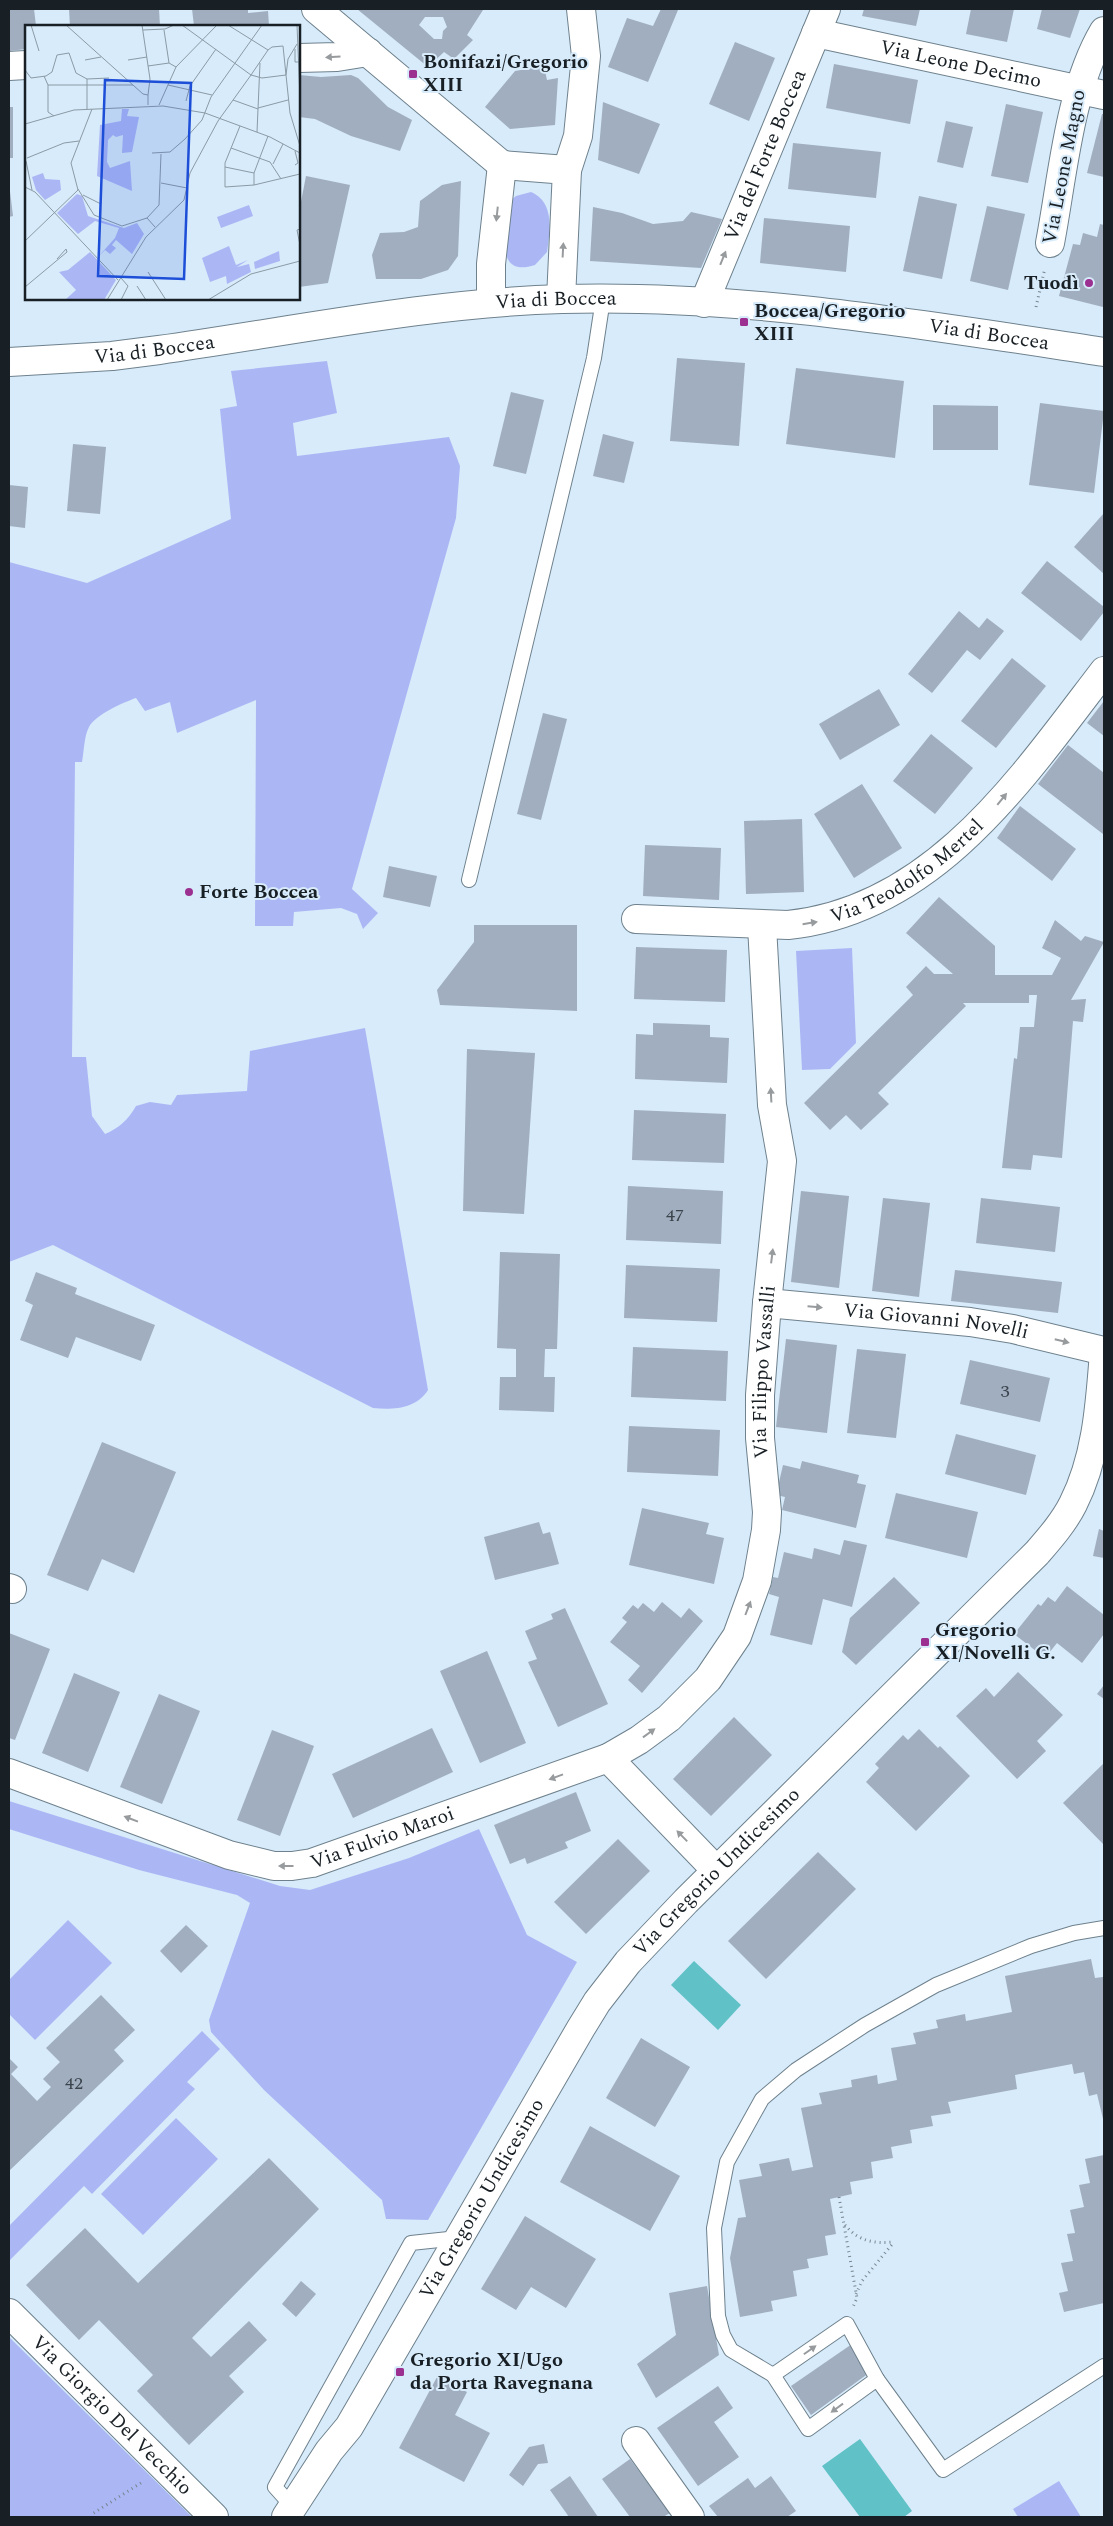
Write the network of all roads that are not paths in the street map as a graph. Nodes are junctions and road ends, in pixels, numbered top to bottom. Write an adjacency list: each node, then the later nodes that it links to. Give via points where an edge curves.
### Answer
1 (316, 9): 5 (street)
2 (581, 9): 11 (street, via 586,56 578,136)
3 (821, 21): 9 (street, Via Leone Decimo); 16 (street, Via del Forte Boccea, one-way to 3)
4 (1104, 31): 9 (street, Via Leone Magno, via 1087,64)
5 (368, 52): 6 (street, one-way to 6); 10 (street)
6 (300, 58)
7 (25, 65): 8 (street)
8 (9, 66)
9 (1091, 93): 12 (street, Via Leone Magno)
10 (502, 165): 11 (street); 15 (street, one-way to 15, via 491,264)
11 (567, 170): 13 (street, one-way to 11)
12 (1050, 242)
13 (561, 299): 14 (street, Via di Boccea); 15 (street, Via di Boccea)
14 (603, 299): 16 (street, Via di Boccea); 20 (lane, via 594,358)
15 (491, 302): 18 (street, Via di Boccea, via 159,350)
16 (704, 302): 17 (street, Via di Boccea, via 800,310)
17 (1104, 352)
18 (9, 362)
19 (1104, 671): 22 (street, Via Teodolfo Mertel, one-way to 19, via 813,923 842,915 889,894 919,875 993,811)
20 (469, 880)
21 (636, 919): 22 (street, Via Teodolfo Mertel)
22 (762, 926): 23 (street, Via Filippo Vassalli, one-way to 22, via 782,1161 772,1105)
23 (767, 1303): 24 (street, Via Giovanni Novelli, one-way to 24, via 970,1322 1013,1329); 25 (street, Via Filippo Vassalli, one-way to 23, via 655,1729 689,1700 728,1653 750,1604 766,1530 760,1395)
24 (1104, 1352): 27 (street, Via Gregorio Undicesimo, via 1091,1454 1074,1503 1056,1529 875,1715)
25 (608, 1758): 26 (street, Via Fulvio Maroi, one-way to 26, via 358,1848 292,1866 263,1865 229,1855); 27 (street, one-way to 25)
26 (9, 1773)
27 (716, 1870): 29 (street, Via Gregorio Undicesimo, via 628,1962 597,2002)
28 (1104, 1928): 32 (lane, via 1031,1946 936,1985 865,2025 796,2070 762,2099 727,2162 714,2228 716,2283 718,2316 731,2350)
29 (458, 2238): 35 (street, Via Gregorio Undicesimo, via 349,2427 329,2450); 35 (lane, via 411,2243 275,2486)
30 (9, 2313): 36 (street, Via Giorgio Del Vecchio)
31 (1104, 2366): 33 (lane, via 943,2470)
32 (773, 2375): 33 (lane, one-way to 32, via 808,2429); 33 (lane, one-way to 33, via 847,2324)
33 (877, 2379)
34 (636, 2441): 37 (street)
35 (295, 2514)
36 (214, 2517)
37 (690, 2517)

